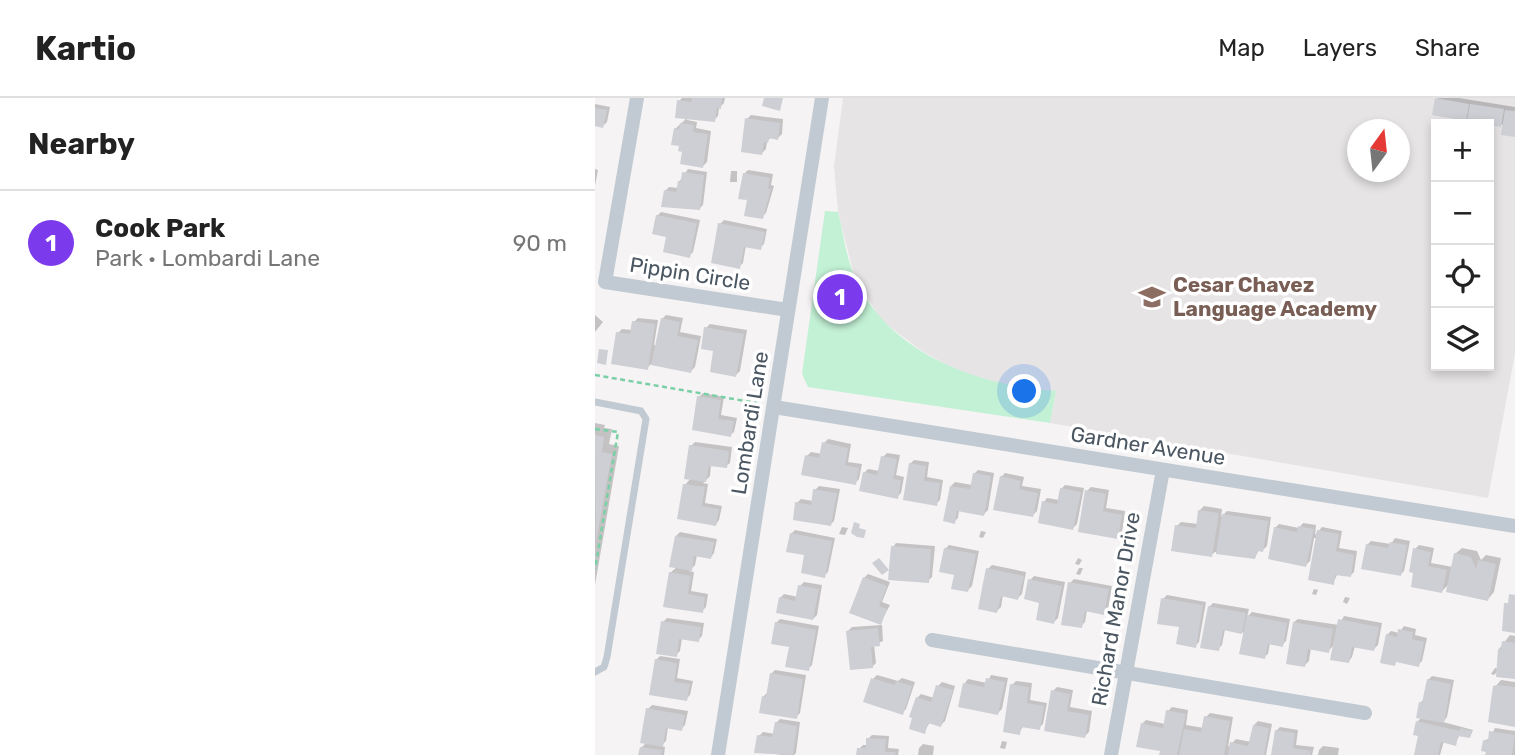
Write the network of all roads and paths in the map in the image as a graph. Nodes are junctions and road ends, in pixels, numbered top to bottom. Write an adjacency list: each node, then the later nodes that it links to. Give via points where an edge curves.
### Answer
1 (637, 98): 3 (street, Pippin Circle, via 605,282)
2 (822, 98): 3 (street, Lombardi Lane)
3 (788, 310): 6 (street, Lombardi Lane)
4 (595, 375): 6 (path)
5 (595, 402): 12 (lane, via 641,411 646,419 607,657 604,667)
6 (774, 407): 8 (street, Gardner Avenue); 15 (street, Lombardi Lane)
7 (595, 429): 10 (path, via 618,432)
8 (1163, 470): 9 (street, Gardner Avenue); 13 (street, Richard Manor Drive)
9 (1515, 526)
10 (595, 569)
11 (932, 640): 13 (street)
12 (595, 672)
13 (1126, 674): 14 (street); 16 (street, Richard Manor Drive)
14 (1365, 713)
15 (718, 755)
16 (1111, 755)

